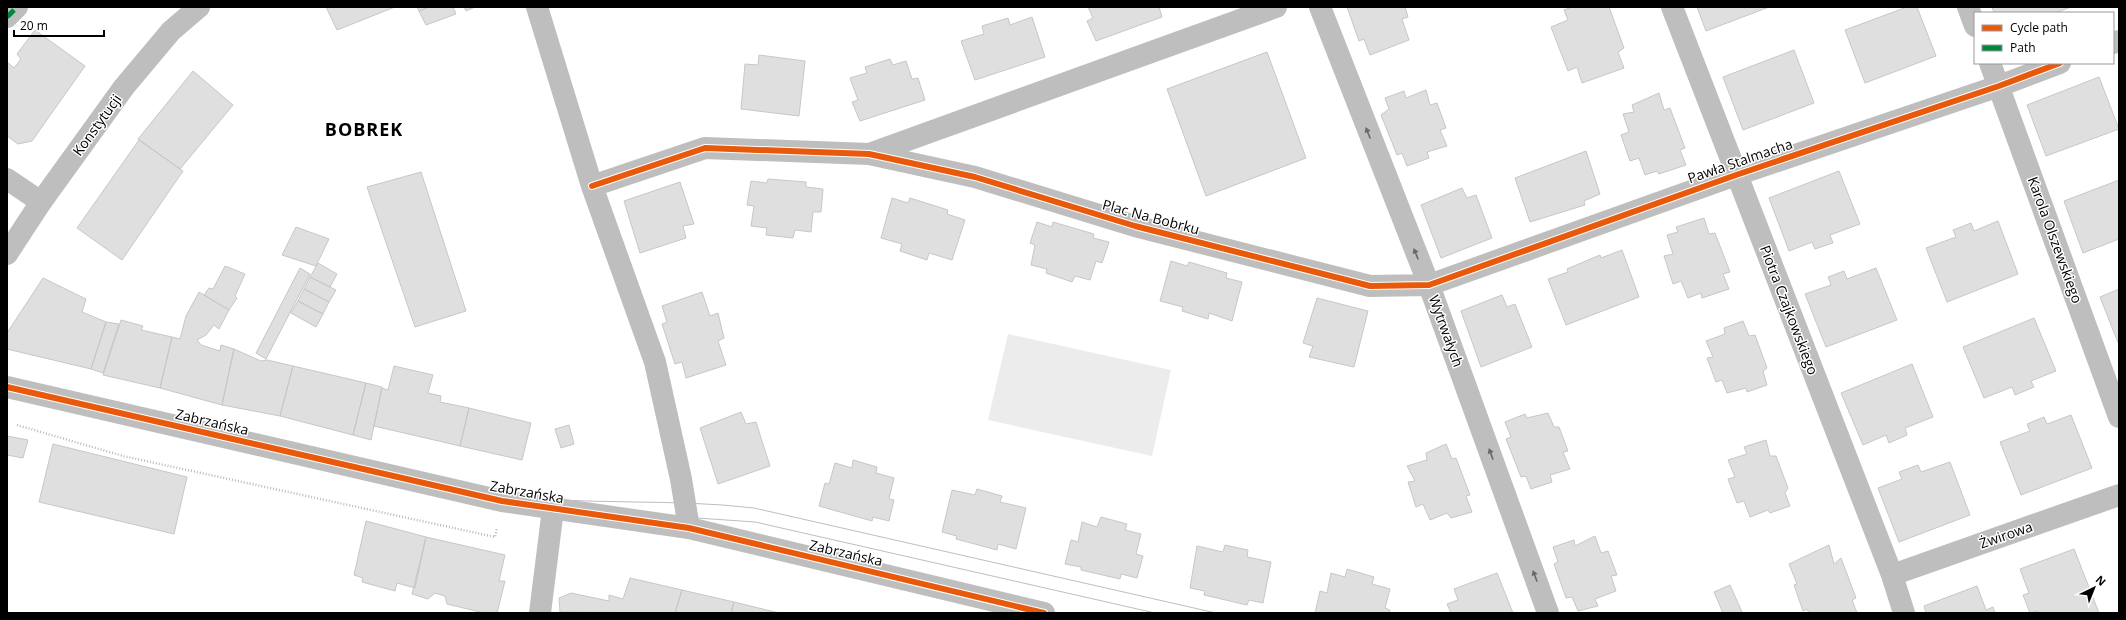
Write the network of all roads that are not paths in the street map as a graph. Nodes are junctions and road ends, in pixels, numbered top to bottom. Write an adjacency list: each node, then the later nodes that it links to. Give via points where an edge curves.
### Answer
1 (16, 7): 8 (street)
2 (200, 7): 17 (street, Konstytucji, via 171,31 124,87)
3 (537, 7): 16 (street)
4 (1276, 7): 13 (street)
5 (1320, 7): 19 (street, Wytrwałych, one-way to 5)
6 (1672, 7): 14 (street, Piotra Czajkowskiego)
7 (1968, 7): 9 (street)
8 (7, 17)
9 (1974, 23)
10 (1990, 64): 12 (street, Karola Olszewskiego)
11 (2057, 64): 12 (street, Pawła Stalmacha)
12 (1999, 86): 14 (street, Pawła Stalmacha); 21 (street, Karola Olszewskiego)
13 (869, 154): 16 (street, via 705,148); 19 (street, Plac Na Bobrku, via 975,177 1134,226 1370,286)
14 (1736, 175): 19 (street, Pawła Stalmacha); 25 (street, Piotra Czajkowskiego)
15 (7, 179): 17 (street)
16 (592, 186): 24 (street, via 655,362)
17 (41, 202): 18 (street, Konstytucji)
18 (7, 254)
19 (1429, 285): 28 (street, Wytrwałych, one-way to 19)
20 (7, 387): 23 (street, Zabrzańska, via 502,501)
21 (2119, 417)
22 (2119, 496): 25 (street, Żwirowa)
23 (553, 509): 24 (street, Zabrzańska); 26 (street)
24 (689, 528): 27 (street, Zabrzańska)
25 (1892, 575): 29 (street, Piotra Czajkowskiego)
26 (540, 613)
27 (1044, 613)
28 (1548, 613)
29 (1904, 613)

